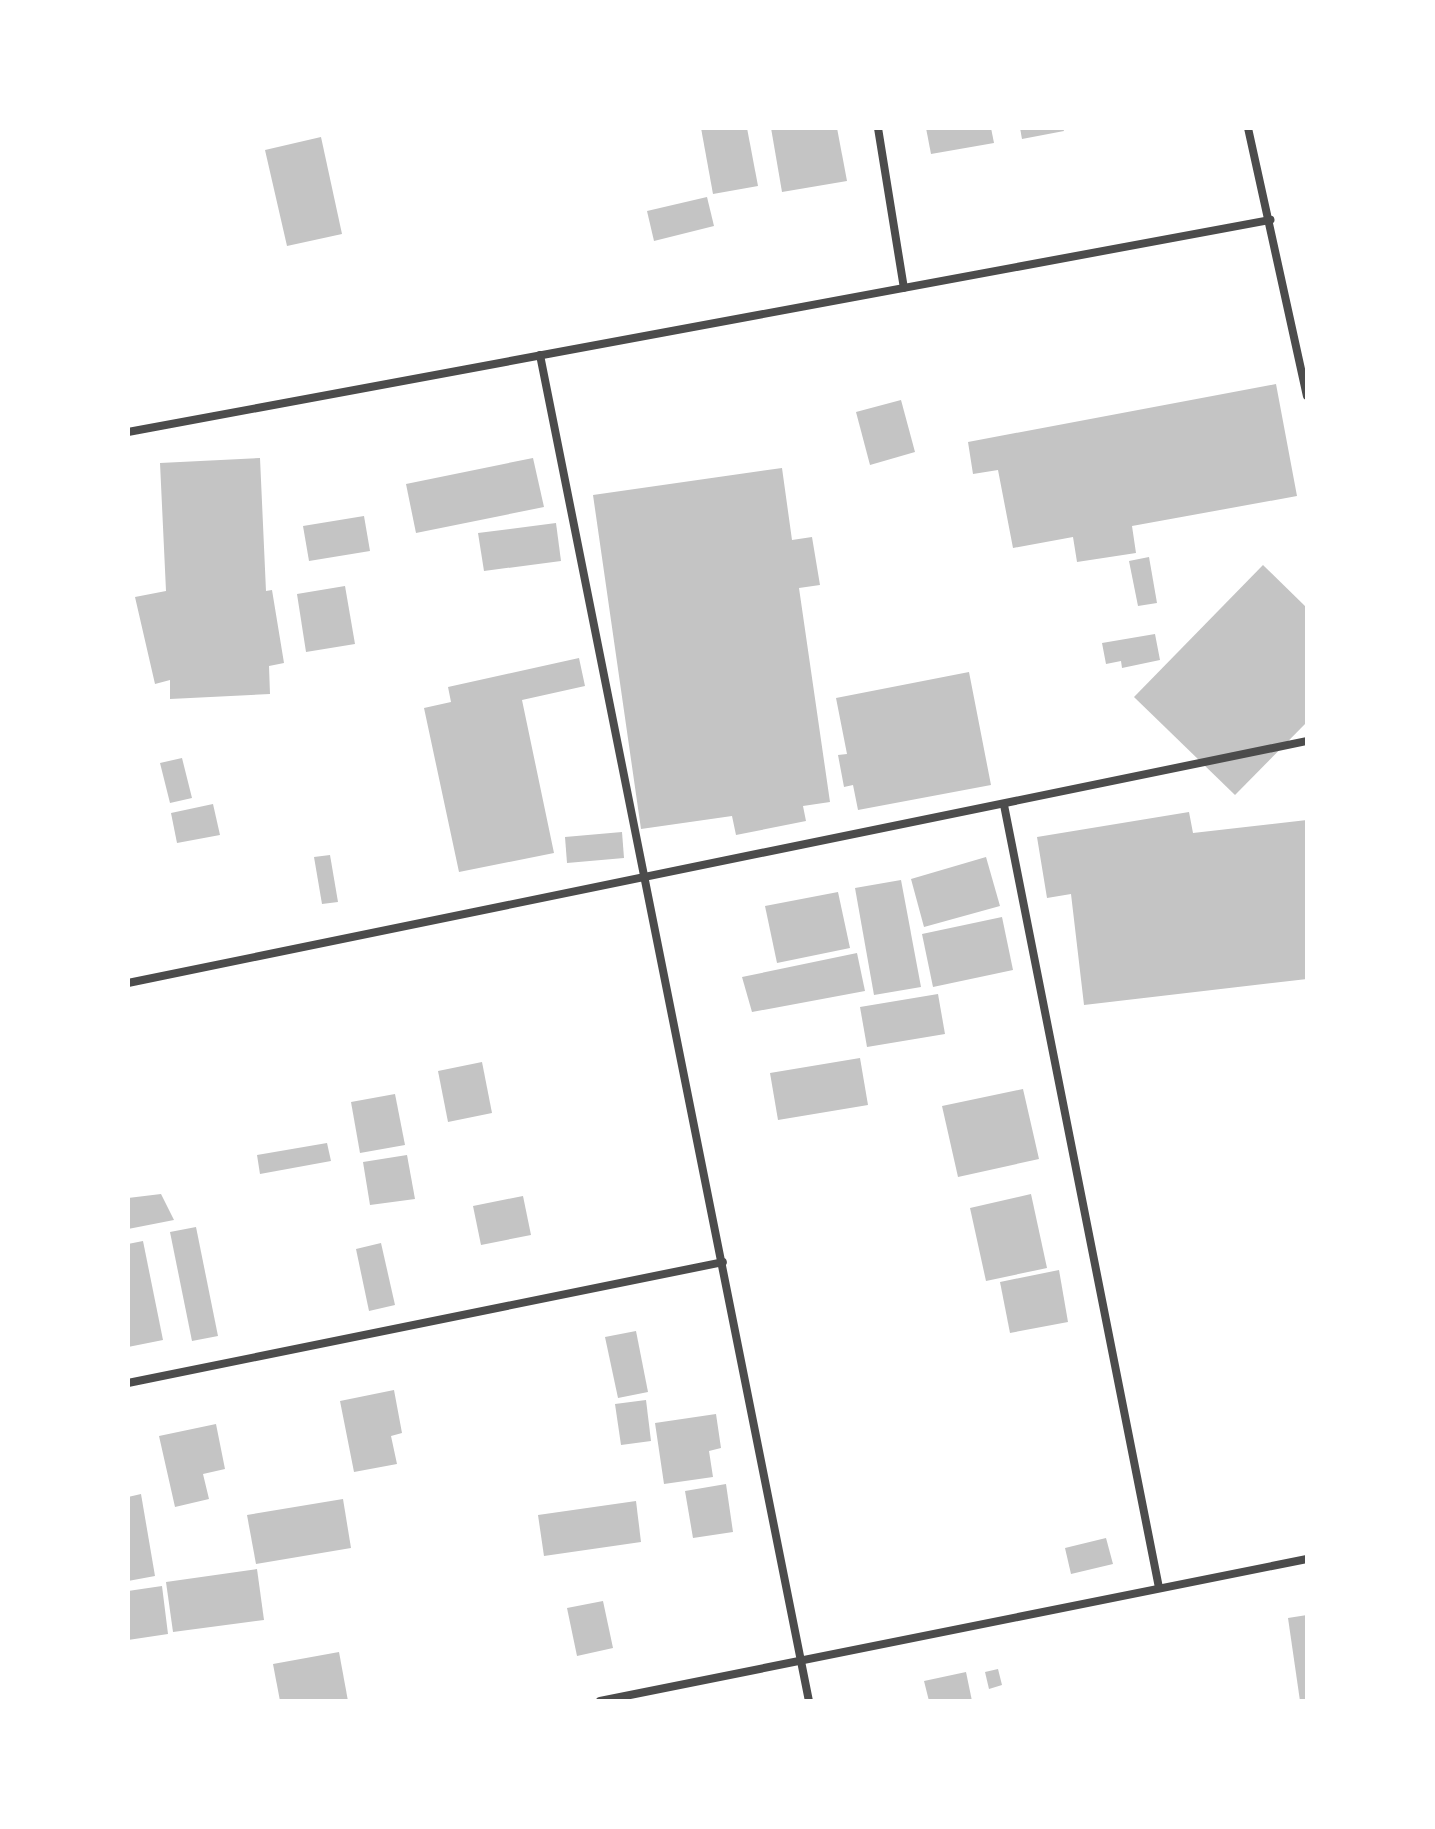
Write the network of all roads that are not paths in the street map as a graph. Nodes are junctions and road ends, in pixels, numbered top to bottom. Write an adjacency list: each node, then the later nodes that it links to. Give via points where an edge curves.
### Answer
1 (878, 128): 4 (street)
2 (1248, 128): 3 (street)
3 (1270, 220): 4 (street); 6 (street)
4 (904, 288): 5 (street)
5 (540, 355): 7 (street); 10 (street)
6 (1307, 396)
7 (128, 432)
8 (1307, 741): 9 (street)
9 (1004, 805): 10 (street); 15 (street)
10 (647, 879): 11 (street); 12 (street)
11 (128, 983)
12 (723, 1262): 13 (street); 16 (street)
13 (128, 1383)
14 (1307, 1559): 15 (street)
15 (1159, 1588): 16 (street)
16 (802, 1658): 17 (street); 18 (street)
17 (600, 1701)
18 (809, 1701)

